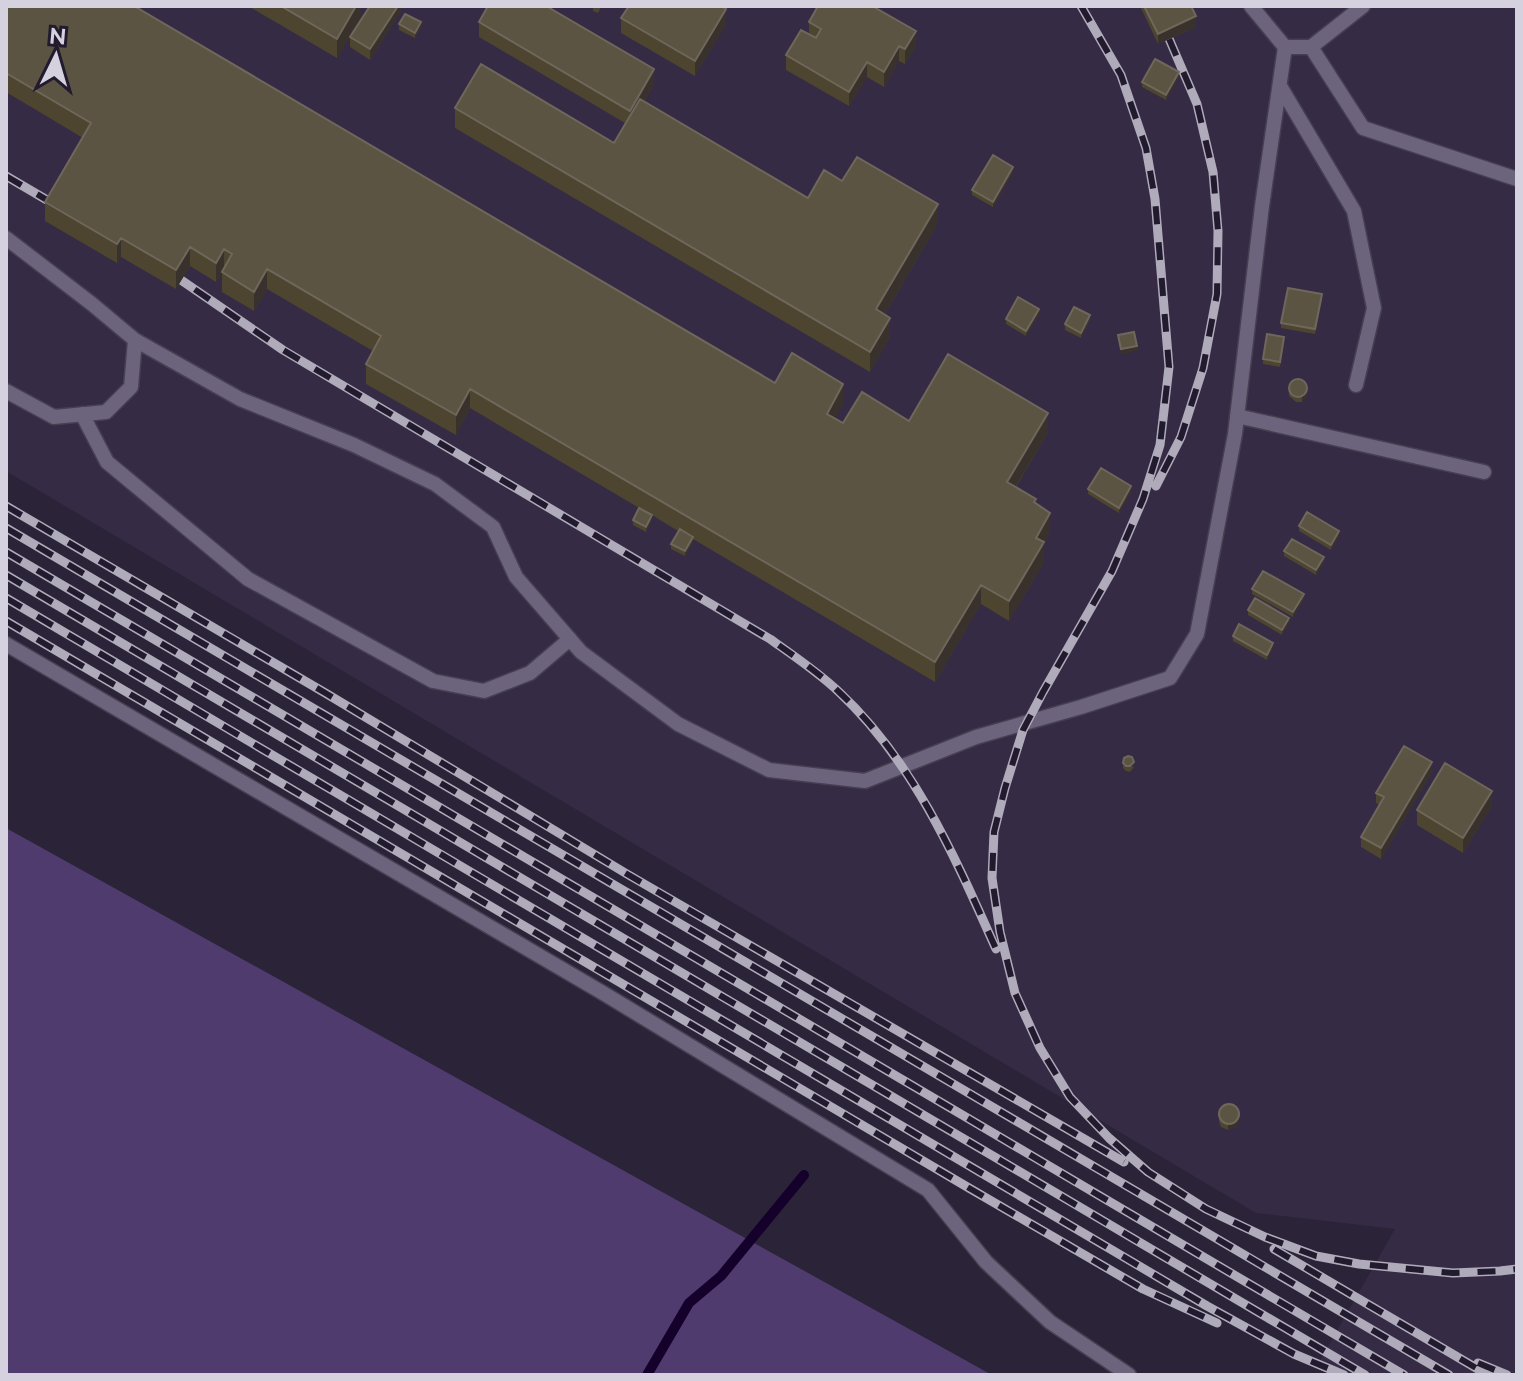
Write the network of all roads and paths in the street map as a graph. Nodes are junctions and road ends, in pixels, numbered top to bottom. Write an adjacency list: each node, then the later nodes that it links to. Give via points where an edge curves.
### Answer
1 (1251, 6): 3 (lane)
2 (1363, 6): 4 (lane)
3 (1285, 47): 4 (lane); 5 (lane)
4 (1311, 47): 6 (lane, via 1363,128)
5 (1280, 86): 9 (lane, via 1354,211 1374,308); 12 (lane)
6 (1517, 179)
7 (6, 238): 8 (lane)
8 (135, 340): 11 (lane, via 131,387 106,412); 14 (lane, via 240,399 435,484 493,527 516,577)
9 (1356, 385)
10 (6, 391): 11 (lane, via 54,417)
11 (82, 414): 14 (lane, via 107,462 248,579 433,681 484,691 530,673)
12 (1237, 416): 13 (lane); 14 (lane, via 1197,634 1170,678 976,737 865,781 769,770 678,724)
13 (1484, 472)
14 (570, 639)
15 (6, 644): 16 (lane, via 928,1190 986,1262 1050,1322)
16 (1129, 1375)

